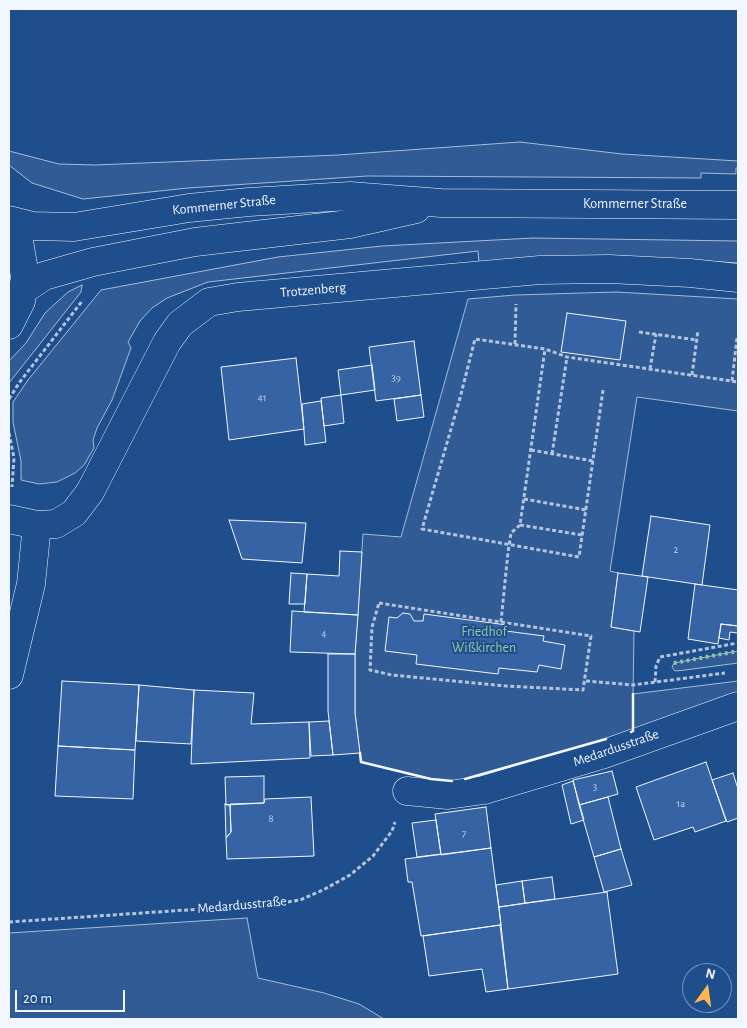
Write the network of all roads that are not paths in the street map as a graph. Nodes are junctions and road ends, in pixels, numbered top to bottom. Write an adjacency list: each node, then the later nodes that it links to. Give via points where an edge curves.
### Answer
1 (442, 203): 2 (street, Kommerner Straße); 3 (street, Kommerner Straße, via 342,196 189,208 74,227 33,226); 5 (street, Kommerner Straße, via 350,224 195,242 92,262 44,276)
2 (738, 205)
3 (9, 221): 5 (street, via 23,253)
4 (738, 278): 8 (street, Trotzenberg, via 609,268 540,270 209,302 192,313 167,342 90,492 74,513 56,524)
5 (23, 290): 6 (street)
6 (9, 325)
7 (10, 506): 8 (street, Trotzenberg)
8 (37, 525): 9 (street, via 31,584)
9 (9, 675)
10 (738, 706): 11 (street, Medardusstraße, via 604,754 484,790 448,795)
11 (407, 791)

